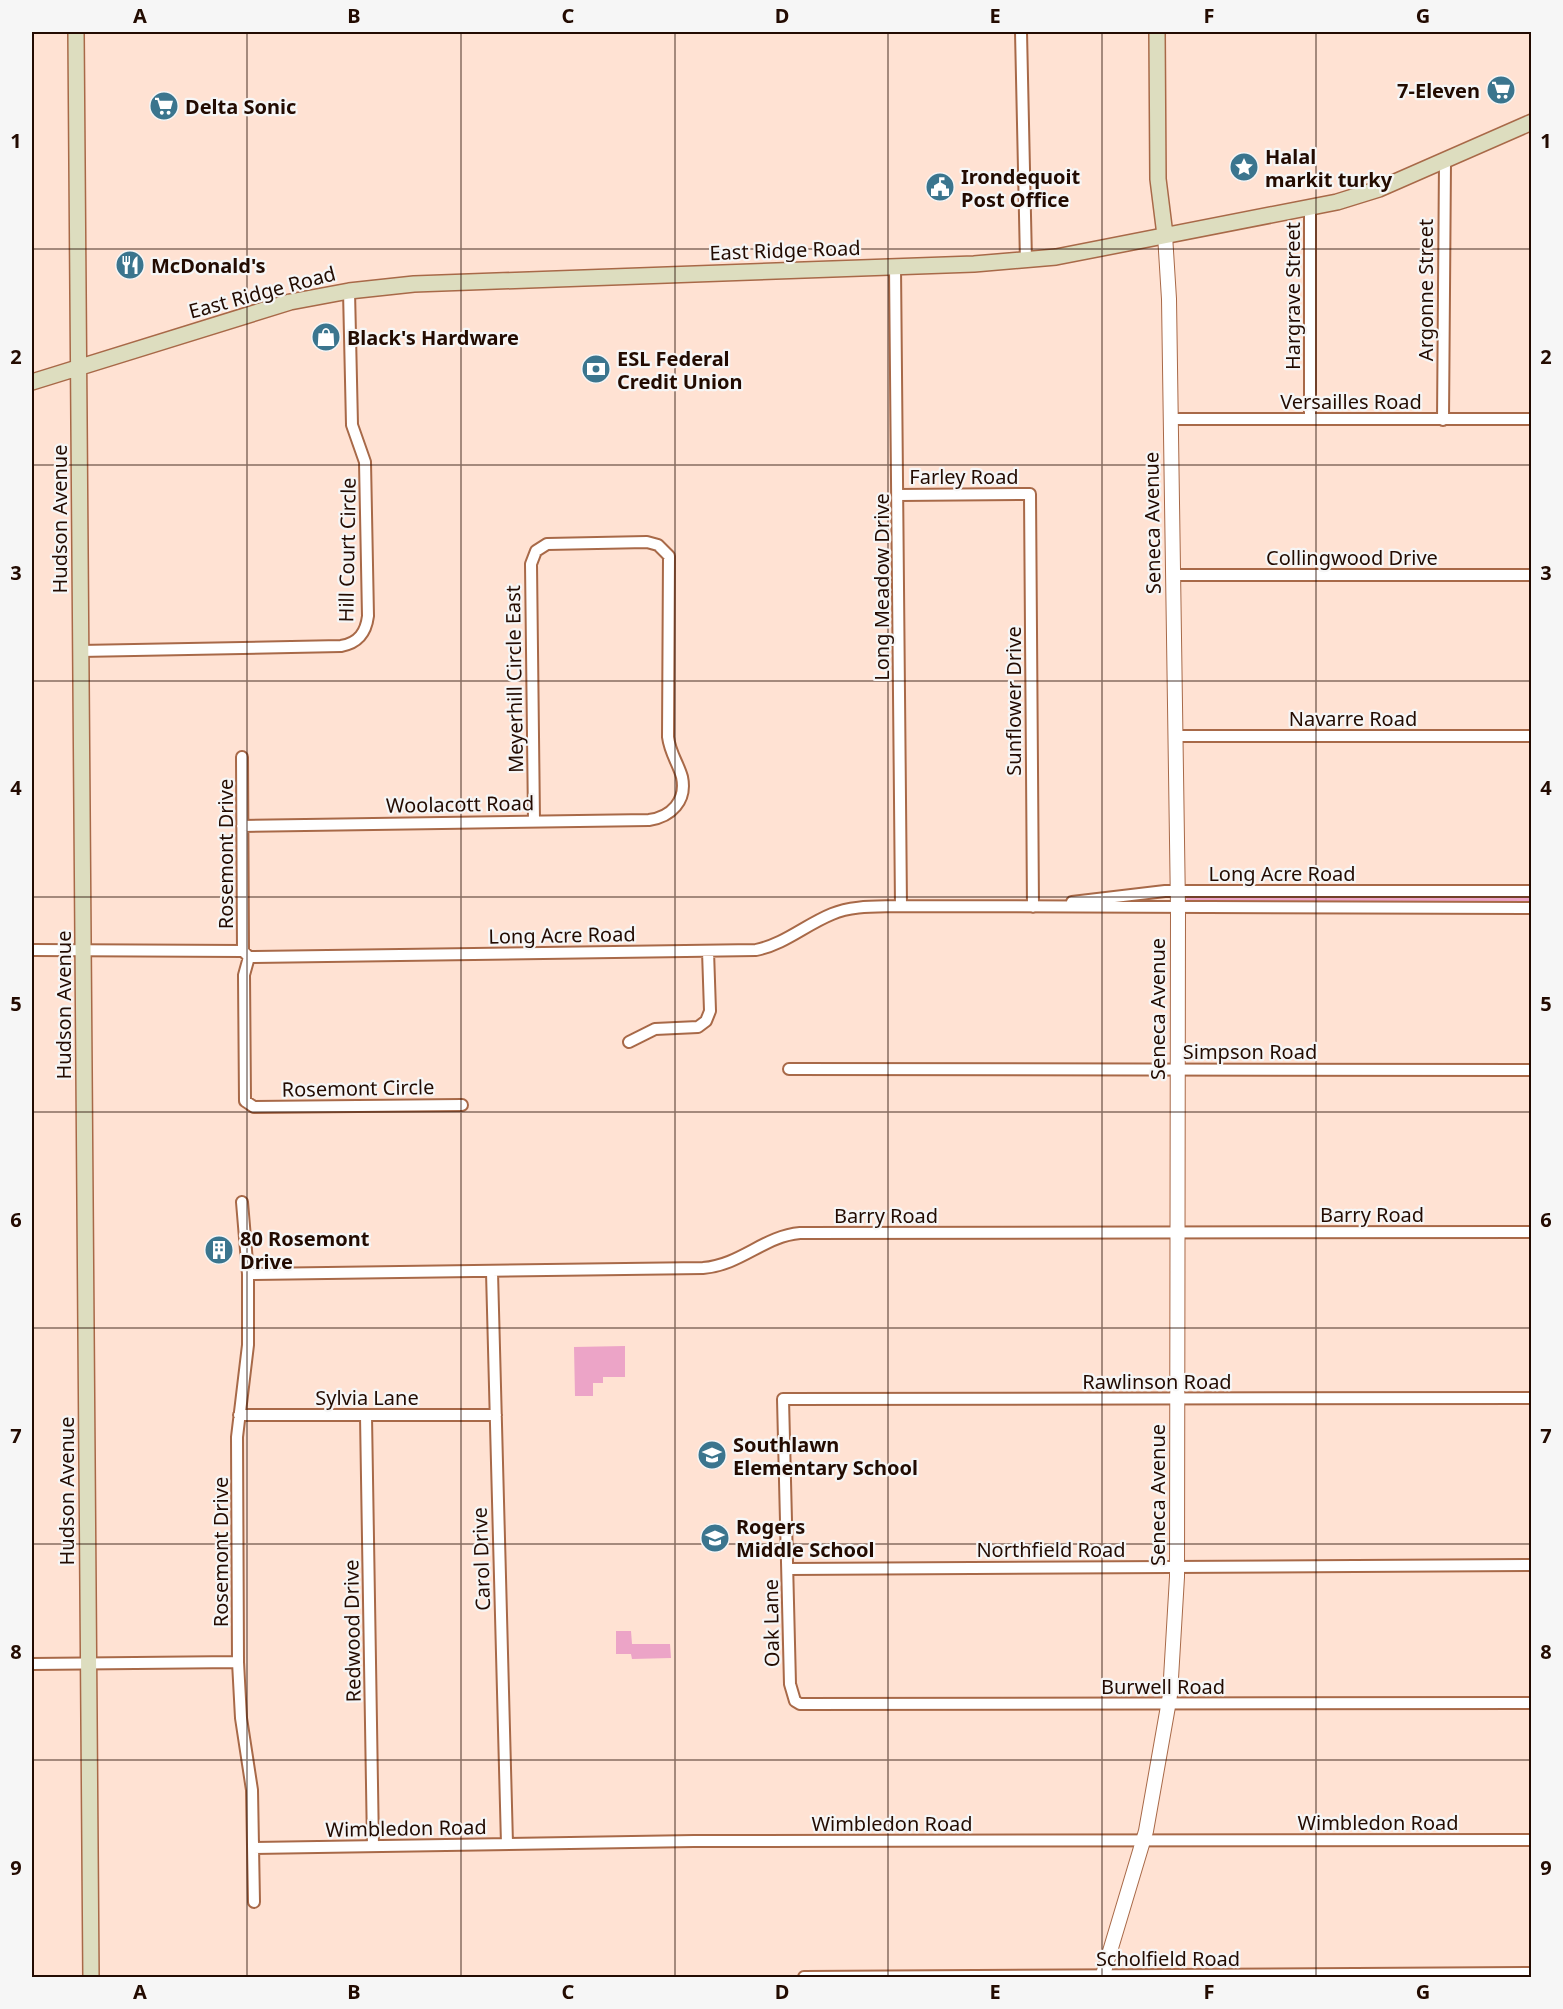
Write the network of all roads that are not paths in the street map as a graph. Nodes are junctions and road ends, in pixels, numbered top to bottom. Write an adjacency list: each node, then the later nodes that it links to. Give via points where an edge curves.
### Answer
1 (76, 32): 11 (main road, Hudson Avenue)
2 (1021, 32): 8 (street)
3 (1157, 32): 7 (main road, Seneca Avenue, via 1158,179)
4 (1532, 122): 5 (main road, East Ridge Road)
5 (1445, 161): 6 (main road, East Ridge Road, via 1361,196); 16 (street, Argonne Street)
6 (1310, 208): 7 (main road, East Ridge Road); 14 (street, Hargrave Street)
7 (1165, 235): 8 (main road, East Ridge Road); 13 (street, Seneca Avenue)
8 (1026, 261): 9 (main road, East Ridge Road)
9 (895, 267): 10 (main road, East Ridge Road, via 414,284); 18 (street, Long Meadow Drive)
10 (349, 291): 11 (main road, East Ridge Road, via 278,305); 22 (street, Hill Court Circle, via 352,425 364,453 367,507 368,616 361,636 341,646)
11 (79, 367): 12 (main road, East Ridge Road); 22 (main road, Hudson Avenue)
12 (32, 382)
13 (1171, 419): 14 (street, Versailles Road); 20 (street, Seneca Avenue)
14 (1310, 419): 16 (street, Versailles Road)
15 (1532, 419): 16 (street, Versailles Road)
16 (1443, 420)
17 (1030, 494): 18 (street, Farley Road); 31 (street, Sunflower Drive)
18 (898, 495): 30 (street, Long Meadow Drive)
19 (547, 544): 26 (street, Meyerhill Circle East, via 536,551 531,564); 26 (street, Woolacott Road, via 647,542 658,545 669,555 668,737 683,785 676,808 665,817)
20 (1173, 575): 21 (street, Collingwood Drive); 23 (street, Seneca Avenue)
21 (1532, 575)
22 (81, 651): 34 (main road, Hudson Avenue)
23 (1175, 736): 24 (street, Navarre Road); 29 (street, Seneca Avenue)
24 (1532, 736)
25 (242, 757): 27 (street, Rosemont Drive)
26 (534, 821): 27 (street, Woolacott Road)
27 (242, 825): 36 (street, Rosemont Drive)
28 (1532, 891): 29 (street, Long Acre Road)
29 (1178, 899): 31 (street, Long Acre Road); 31 (street, Long Acre Road); 32 (street, Long Acre Road); 39 (street, Seneca Avenue)
30 (901, 906): 31 (street, Long Acre Road); 35 (street, Long Acre Road, via 834,913 769,947)
31 (1033, 907)
32 (1532, 908)
33 (32, 950): 34 (street, Long Acre Road)
34 (84, 951): 36 (street, Long Acre Road); 59 (main road, Hudson Avenue)
35 (708, 951): 36 (street, Long Acre Road); 37 (street, via 710,1011 706,1021 698,1027 655,1029)
36 (246, 954): 42 (street, Rosemont Drive, via 245,1101)
37 (629, 1042)
38 (789, 1069): 39 (street, Simpson Road)
39 (1178, 1069): 40 (street, Simpson Road); 45 (street, Seneca Avenue)
40 (1532, 1071)
41 (462, 1105): 42 (street, Rosemont Circle)
42 (254, 1107)
43 (242, 1202): 47 (street, Rosemont Drive)
44 (1532, 1232): 45 (street, Barry Road)
45 (1178, 1233): 46 (street, Barry Road, via 797,1233 780,1236 744,1257 713,1268); 50 (street, Seneca Avenue)
46 (492, 1272): 47 (street, Barry Road); 52 (street, Carol Drive)
47 (248, 1274): 51 (street, Rosemont Drive, via 248,1345)
48 (1532, 1398): 50 (street, Rawlinson Road)
49 (783, 1399): 50 (street, Rawlinson Road); 56 (street, Oak Lane)
50 (1178, 1400): 55 (street, Seneca Avenue)
51 (239, 1415): 53 (street, Sylvia Lane); 57 (street, Rosemont Drive)
52 (496, 1415): 53 (street, Sylvia Lane); 65 (street, Carol Drive)
53 (366, 1416): 66 (street, Redwood Drive)
54 (1532, 1565): 55 (street, Northfield Road)
55 (1178, 1566): 56 (street, Northfield Road); 62 (street, Seneca Avenue)
56 (788, 1569): 60 (street, Oak Lane, via 790,1684)
57 (238, 1662): 59 (street); 67 (street, Rosemont Drive, via 241,1718 252,1790)
58 (32, 1664): 59 (street)
59 (88, 1664): 70 (main road, Hudson Avenue)
60 (795, 1701): 62 (street, Burwell Road, via 808,1706)
61 (1532, 1702): 62 (street, Burwell Road)
62 (1169, 1705): 64 (street, Seneca Avenue)
63 (1532, 1840): 64 (street, Wimbledon Road)
64 (1144, 1841): 65 (street, Wimbledon Road); 72 (street, Seneca Avenue)
65 (507, 1844): 66 (street, Wimbledon Road)
66 (373, 1846): 67 (street, Wimbledon Road)
67 (253, 1848): 68 (street, Rosemont Drive)
68 (254, 1902)
69 (1532, 1973): 72 (street, Scholfield Road)
70 (91, 1977)
71 (804, 1977): 72 (street, Scholfield Road)
72 (1102, 1977)

